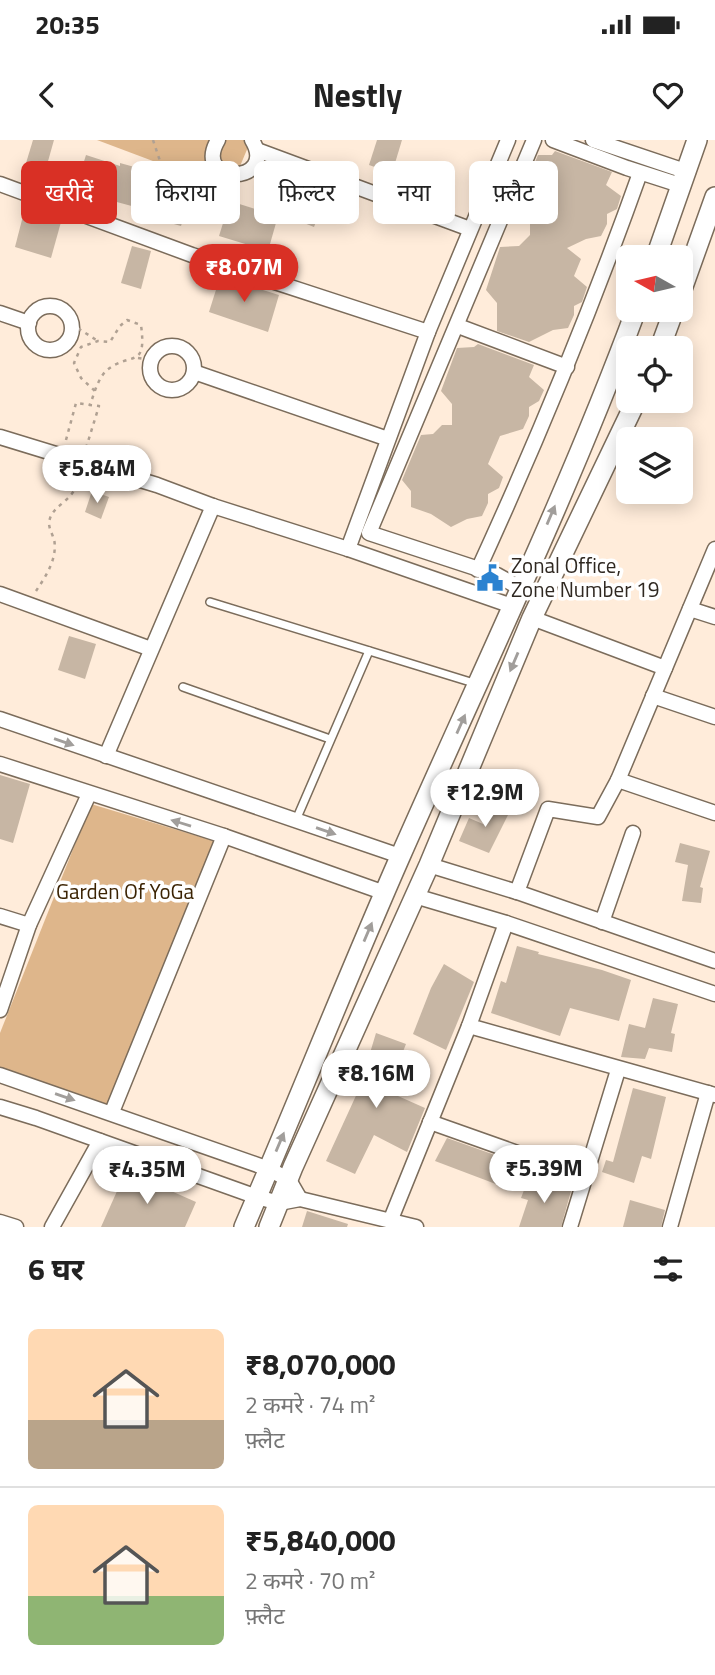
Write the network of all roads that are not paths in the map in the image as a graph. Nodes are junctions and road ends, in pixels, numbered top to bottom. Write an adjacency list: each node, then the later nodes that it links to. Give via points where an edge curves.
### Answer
1 (218, 140): 7 (street, via 213,153 217,166 236,176 254,164)
2 (509, 140): 12 (street)
3 (534, 140): 19 (street)
4 (553, 140): 8 (street)
5 (593, 140): 9 (street)
6 (698, 140): 9 (main road)
7 (254, 145): 12 (street)
8 (640, 173): 9 (street); 21 (street)
9 (685, 179): 14 (main road)
10 (0, 184): 20 (street, via 192,255)
11 (715, 197): 13 (main road)
12 (470, 229): 20 (street)
13 (709, 234): 15 (main road)
14 (660, 245)
15 (693, 267)
16 (0, 313): 18 (street)
17 (632, 322): 31 (main road, one-way to 17)
18 (29, 323): 18 (street, via 29,334 37,346 58,348 69,339 71,324 65,312 52,306 38,309)
19 (457, 326): 21 (street); 29 (street, via 369,533)
20 (428, 332): 25 (street)
21 (567, 368): 29 (street)
22 (194, 372): 22 (street, via 192,357 174,346 145,359 155,380 166,389 180,388); 25 (street)
23 (630, 413): 35 (main road)
24 (0, 437): 26 (street)
25 (388, 439): 27 (street)
26 (213, 506): 27 (street); 36 (street)
27 (348, 548): 31 (street)
28 (715, 549): 33 (street)
29 (478, 570): 31 (street, via 497,575)
30 (0, 594): 36 (street)
31 (516, 597): 39 (main road)
32 (211, 602): 37 (lane)
33 (690, 609): 34 (street); 38 (street)
34 (715, 617)
35 (532, 618): 38 (street); 54 (main road, one-way to 54)
36 (151, 649): 45 (street)
37 (369, 651): 39 (lane); 44 (lane)
38 (665, 668): 41 (street)
39 (478, 685): 53 (main road, one-way to 39)
40 (183, 687): 44 (lane)
41 (653, 696): 42 (street); 47 (street)
42 (715, 716)
43 (0, 719): 45 (street, one-way to 45)
44 (330, 739): 50 (lane)
45 (106, 756): 50 (street)
46 (0, 764): 48 (street)
47 (618, 780): 49 (street); 55 (street, via 598,817 548,809)
48 (89, 794): 52 (street, one-way to 48); 61 (street)
49 (715, 813)
50 (296, 820): 53 (street, one-way to 53)
51 (633, 834): 59 (street)
52 (224, 836): 56 (street); 70 (street)
53 (400, 856): 56 (main road)
54 (429, 865): 55 (street); 57 (main road)
55 (517, 892): 59 (street)
56 (385, 893): 73 (main road, one-way to 56)
57 (415, 896): 60 (street); 75 (main road)
58 (0, 916): 61 (street)
59 (602, 922): 62 (street)
60 (506, 923): 63 (street); 65 (street)
61 (29, 925): 64 (street)
62 (715, 961)
63 (715, 994)
64 (0, 1010)
65 (469, 1026): 66 (street); 71 (street)
66 (618, 1070): 68 (street); 74 (street)
67 (0, 1075): 70 (street, one-way to 70)
68 (712, 1094): 87 (street)
69 (0, 1107): 72 (street)
70 (112, 1112): 73 (street)
71 (430, 1122): 74 (street); 79 (street)
72 (100, 1142): 76 (street); 82 (street)
73 (269, 1169): 75 (street); 76 (main road)
74 (585, 1177): 86 (street)
75 (289, 1180): 77 (street); 78 (main road)
76 (257, 1197): 78 (street); 83 (main road)
77 (300, 1199): 78 (street); 79 (street)
78 (279, 1203): 84 (main road)
79 (391, 1219): 85 (street)
80 (0, 1222): 81 (street)
81 (16, 1227)
82 (52, 1227)
83 (244, 1227)
84 (269, 1227)
85 (416, 1227)
86 (570, 1227)
87 (670, 1227)

